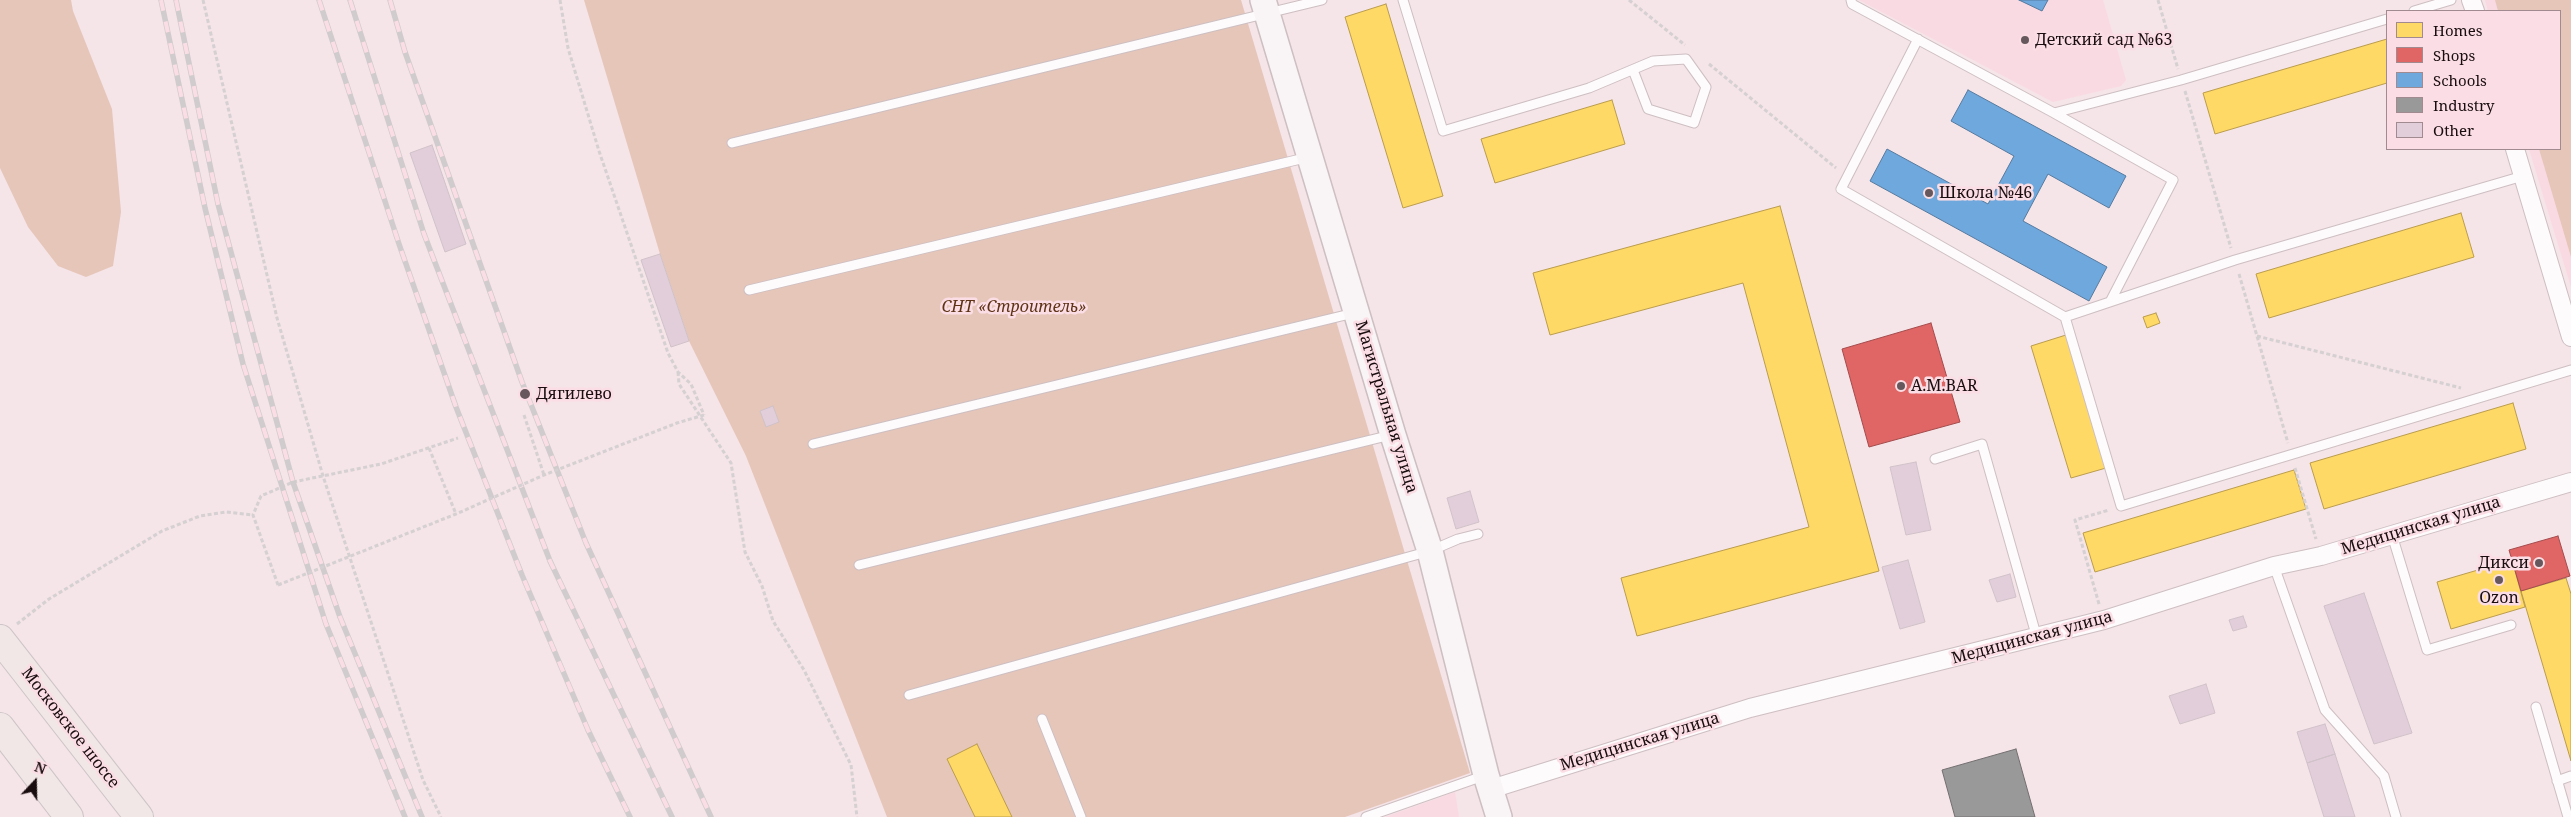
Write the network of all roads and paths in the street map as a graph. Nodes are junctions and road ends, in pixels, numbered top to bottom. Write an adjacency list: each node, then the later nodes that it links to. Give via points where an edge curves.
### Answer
1 (203, 0): 41 (path, via 277,318)
2 (560, 0): 31 (path, via 568,48 599,151 668,353)
3 (1322, 0): 9 (lane)
4 (1403, 0): 15 (lane, via 1443,131 1589,88)
5 (1629, 0): 13 (path)
6 (1851, 0): 12 (lane, via 1852,4)
7 (2158, 0): 16 (path)
8 (2452, 0): 10 (lane)
9 (1266, 7): 18 (lane); 20 (street, Магистральная улица)
10 (2417, 10)
11 (2386, 19): 16 (lane)
12 (1918, 39): 17 (lane); 22 (lane)
13 (1686, 45)
14 (1701, 58): 22 (path, via 1839,171)
15 (1632, 70): 15 (lane, via 1653,61 1686,59 1706,87 1694,123 1648,109)
16 (2182, 80): 17 (lane); 23 (path)
17 (2054, 113): 25 (lane, via 2173,180)
18 (732, 143)
19 (2515, 150): 21 (street)
20 (1311, 157): 24 (lane); 26 (street, Магистральная улица)
21 (2523, 176): 23 (lane); 29 (street)
22 (1840, 190): 27 (lane)
23 (2235, 260): 25 (lane); 28 (path)
24 (749, 290)
25 (2110, 302): 27 (lane)
26 (1357, 312): 34 (street, Магистральная улица); 36 (lane)
27 (2065, 317): 43 (lane)
28 (2257, 336): 32 (path); 38 (path)
29 (2571, 337)
30 (2571, 370): 32 (lane)
31 (678, 372): 40 (path, bridge, via 690,384 704,415); 66 (path, via 679,384 731,463 745,552 762,586 773,621 804,670 851,765)
32 (2488, 395): 38 (lane)
33 (524, 416): 40 (path)
34 (1393, 435): 48 (street, Магистральная улица); 50 (lane)
35 (458, 438): 37 (path)
36 (813, 444)
37 (429, 448): 41 (path, via 381,464); 44 (path)
38 (2292, 454): 43 (lane); 49 (path)
39 (1935, 459): 55 (lane, via 1982,444)
40 (544, 475): 44 (path, bridge)
41 (323, 476): 45 (path, via 293,482 260,496); 65 (path, via 422,780)
42 (2571, 482): 47 (street, Медицинская улица)
43 (2121, 506): 52 (path, via 2074,520)
44 (456, 514): 45 (path, bridge, via 278,585)
45 (253, 515): 54 (path, via 226,512 200,516 162,531 49,599)
46 (1478, 534): 48 (lane)
47 (2392, 535): 49 (street, Медицинская улица); 53 (lane, via 2428,650)
48 (1430, 551): 56 (lane); 62 (street, Магистральная улица)
49 (2322, 556): 51 (street, Медицинская улица)
50 (859, 565)
51 (2274, 566): 52 (street, Медицинская улица); 70 (lane, via 2325,710 2384,776)
52 (2104, 620): 55 (street, Медицинская улица)
53 (2511, 625)
54 (7, 633): 64 (highway, Московское шоссе)
55 (2037, 638): 62 (street, Медицинская улица, via 1750,708)
56 (910, 695)
57 (2536, 707): 61 (lane)
58 (1042, 719): 67 (lane)
59 (0, 728): 63 (highway)
60 (2571, 776): 61 (lane)
61 (2557, 781): 71 (lane)
62 (1488, 782): 68 (lane); 69 (street, Магистральная улица)
63 (68, 817)
64 (140, 817)
65 (441, 817)
66 (857, 817)
67 (1081, 817)
68 (1366, 817)
69 (1499, 817)
70 (2396, 817)
71 (2568, 817)

